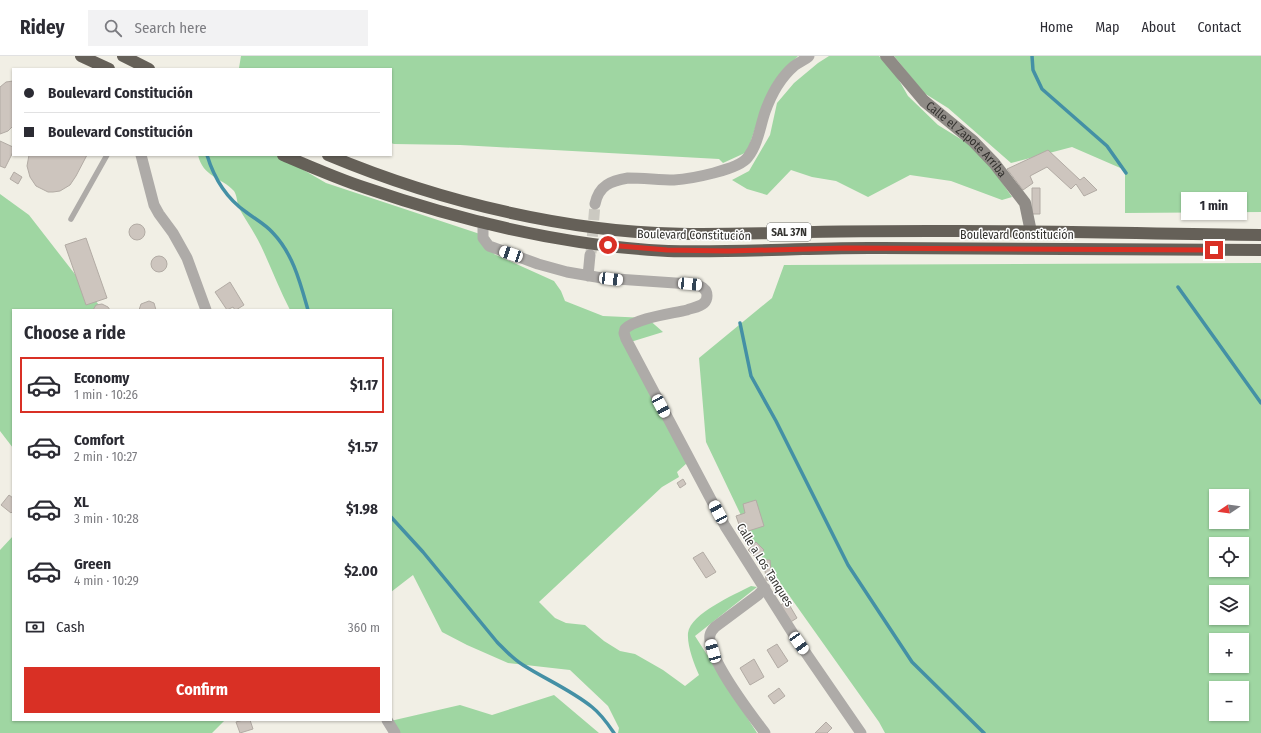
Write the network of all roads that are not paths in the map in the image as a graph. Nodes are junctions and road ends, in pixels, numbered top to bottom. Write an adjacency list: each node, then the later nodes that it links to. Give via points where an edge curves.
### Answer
1 (81, 56): 5 (highway)
2 (123, 56): 6 (highway)
3 (810, 56): 11 (street, via 785,75 777,86 755,144 743,162 726,170 682,179 628,178 609,183 597,196)
4 (886, 56): 14 (street, Calle el Zapote Arriba, via 924,101 973,141 994,163 1025,203)
5 (107, 68)
6 (147, 68)
7 (105, 156): 12 (lane)
8 (141, 156): 19 (street, via 154,205 187,258)
9 (286, 156): 13 (highway, Boulevard Constitución / SAL 37N, via 366,188 452,215)
10 (331, 156): 14 (highway, Boulevard Constitución / SAL 37N, via 393,180 468,202 599,228 658,233 718,234 848,231)
11 (595, 204)
12 (72, 219)
13 (484, 222): 16 (highway, Boulevard Constitución / SAL 37N, via 590,243 667,250); 18 (street, via 483,238 490,246 538,264)
14 (1031, 232): 15 (highway, Boulevard Constitución / SAL 37N)
15 (1261, 235)
16 (1261, 250)
17 (590, 255): 18 (street)
18 (588, 276): 20 (street, Calle a Los Tanques, via 698,285 707,293 704,303 635,322 625,329 624,333 725,526)
19 (206, 309)
20 (765, 588): 23 (street, via 715,627 710,636 713,651 728,681); 24 (street, Calle a Los Tanques, via 799,643)
21 (388, 721): 22 (street)
22 (395, 733)
23 (765, 733)
24 (861, 733)

